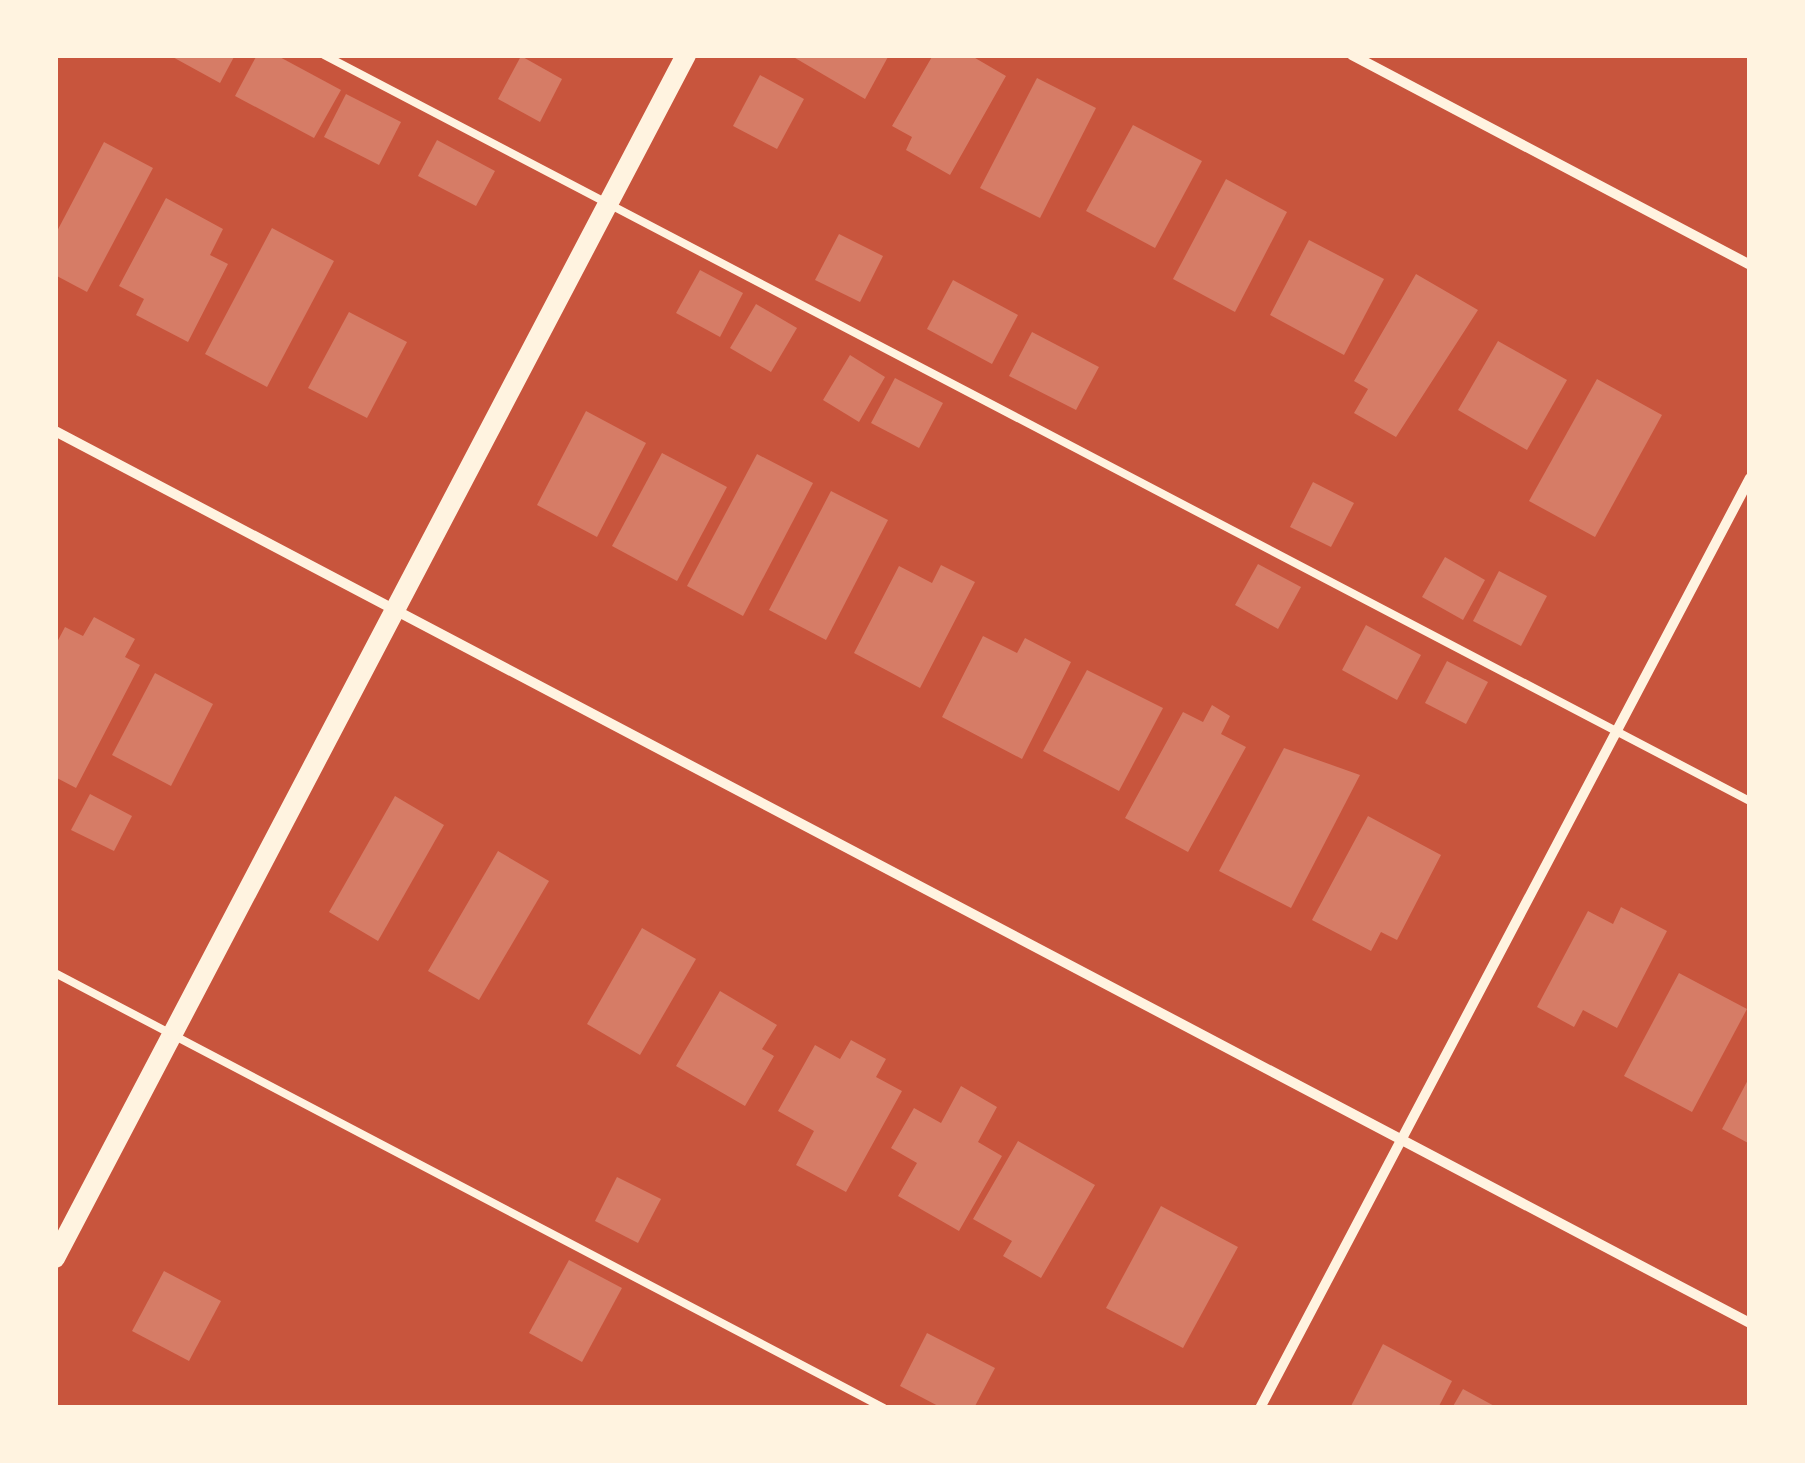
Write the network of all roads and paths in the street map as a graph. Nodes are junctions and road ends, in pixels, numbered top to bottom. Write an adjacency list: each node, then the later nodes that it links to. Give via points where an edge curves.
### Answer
1 (324, 55): 4 (lane)
2 (686, 55): 4 (main road)
3 (1352, 55): 5 (street)
4 (608, 204): 8 (main road); 9 (lane)
5 (1750, 265)
6 (55, 432): 8 (street)
7 (1750, 478): 9 (street)
8 (394, 608): 12 (main road); 13 (street)
9 (1616, 731): 10 (lane); 13 (street)
10 (1750, 801)
11 (55, 973): 12 (lane)
12 (172, 1034): 14 (main road); 16 (lane)
13 (1402, 1140): 15 (street); 17 (street)
14 (55, 1258)
15 (1750, 1323)
16 (884, 1408)
17 (1260, 1408)

